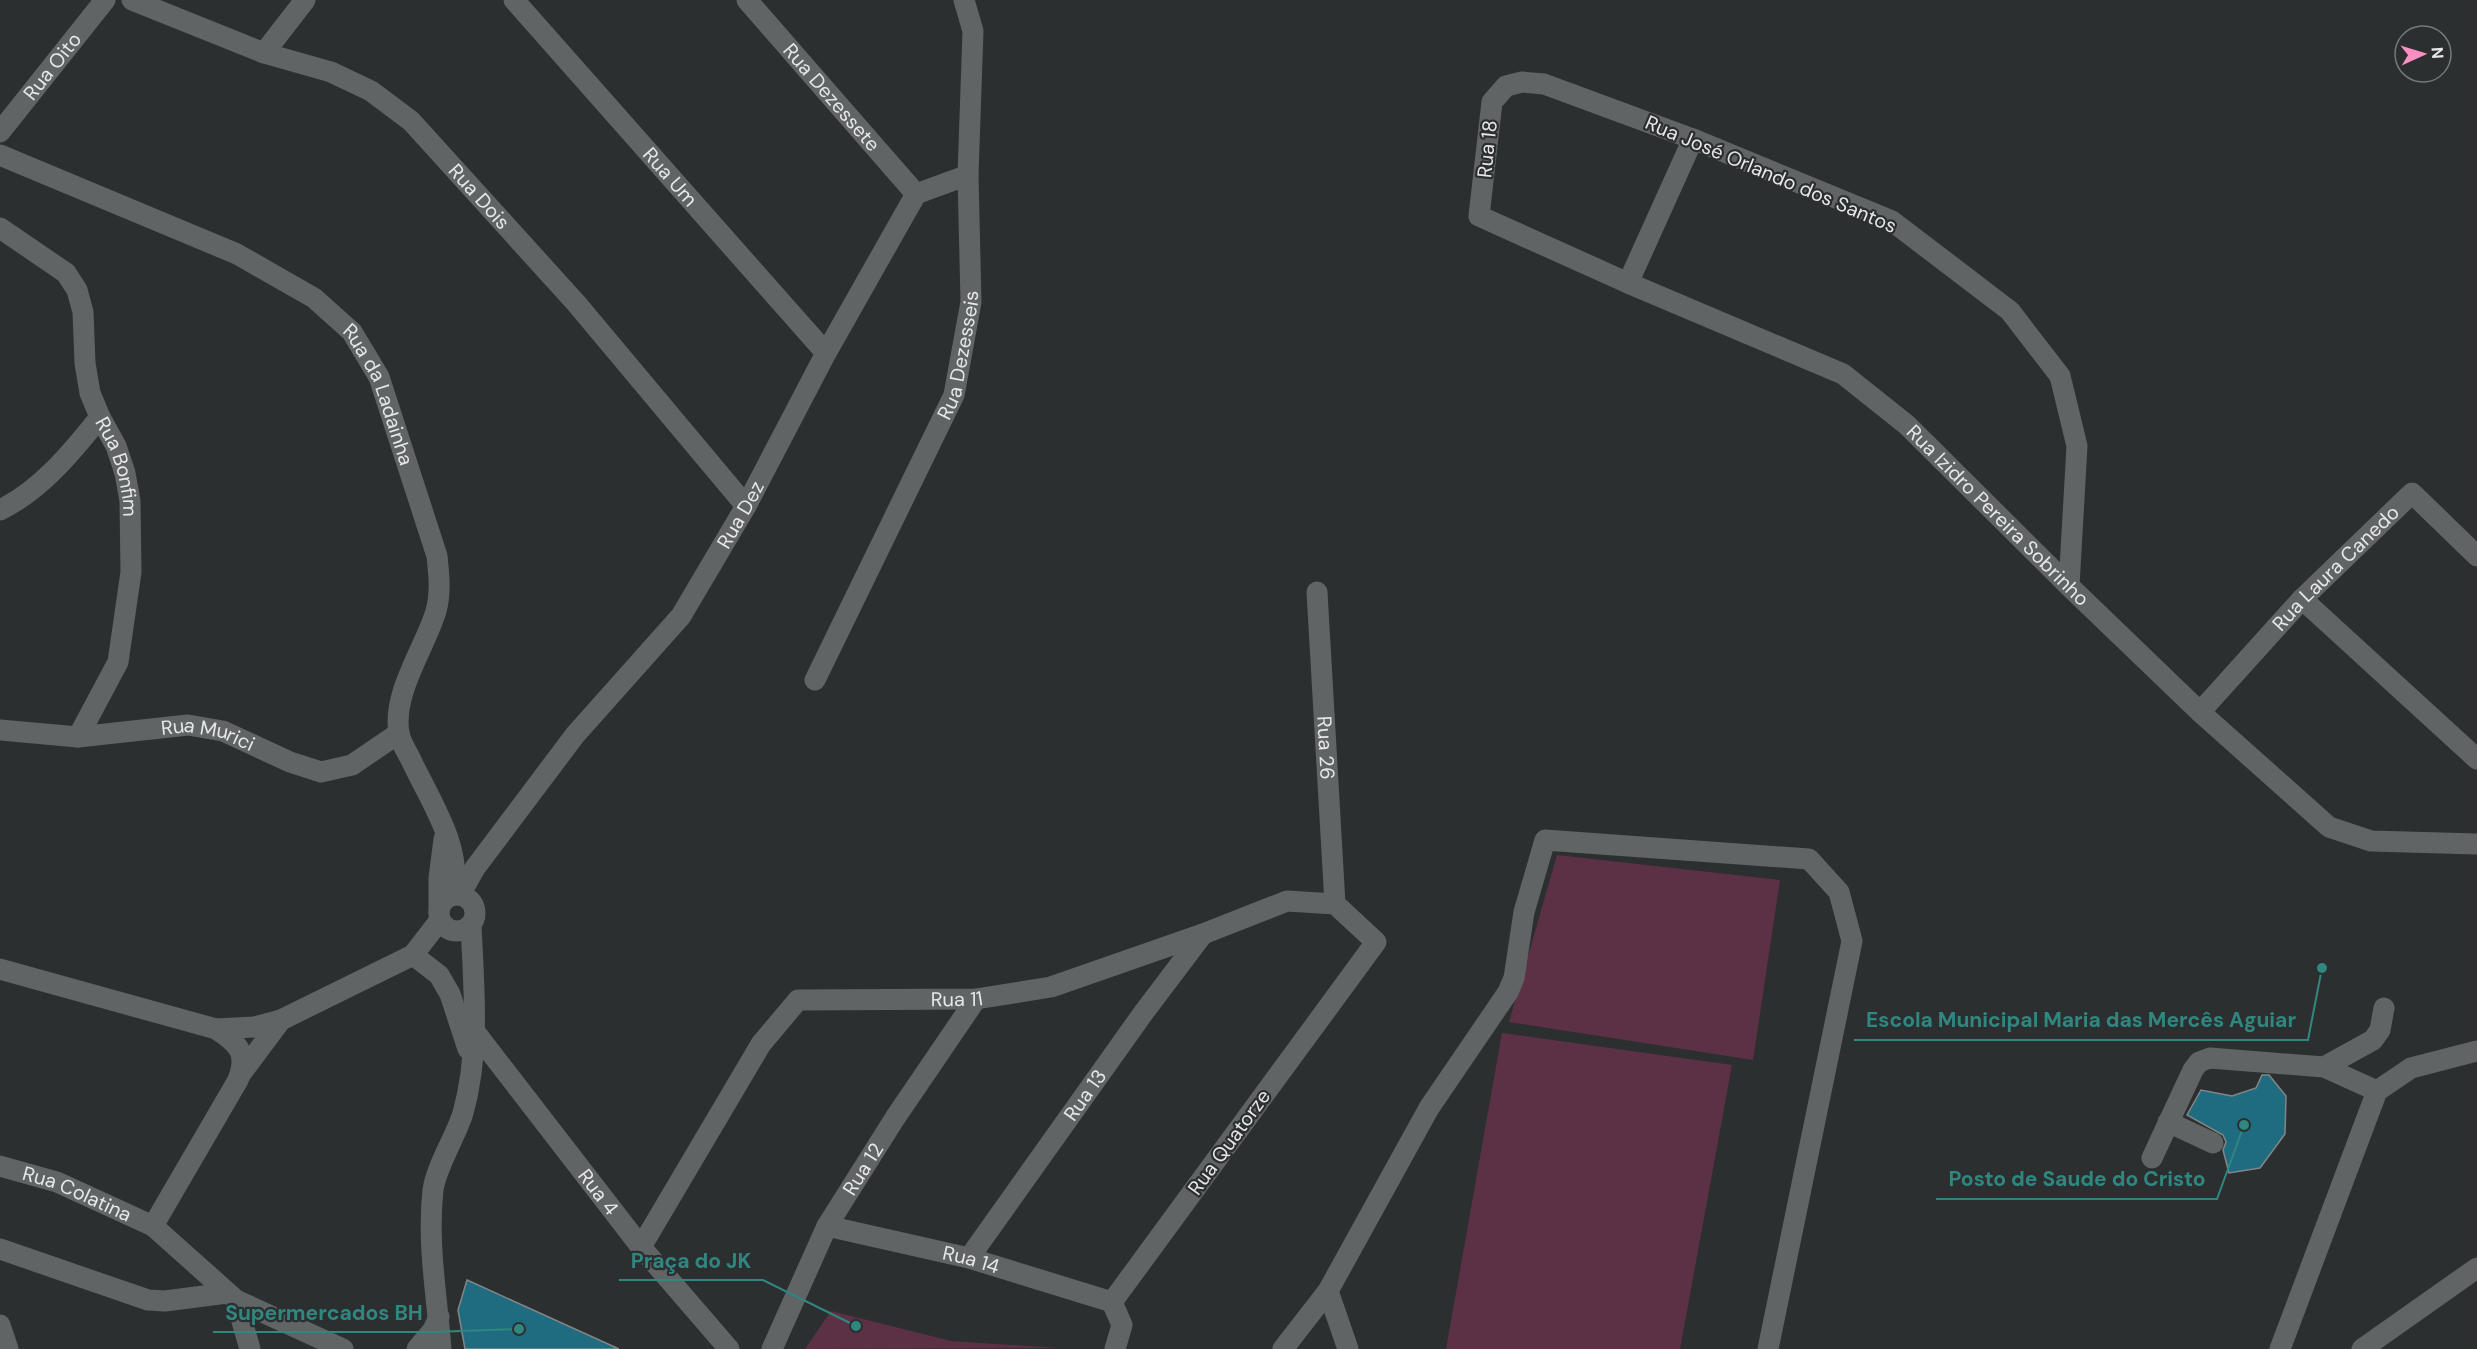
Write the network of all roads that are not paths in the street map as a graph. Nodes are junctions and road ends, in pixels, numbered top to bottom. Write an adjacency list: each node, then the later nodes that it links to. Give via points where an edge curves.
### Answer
1 (105, 0): 9 (street, Rua Oito)
2 (132, 0): 7 (street, Rua Dois)
3 (305, 0): 7 (street)
4 (514, 0): 17 (street, Rua Um)
5 (747, 0): 13 (street, Rua Dezessete)
6 (964, 0): 12 (street, Rua Dezesseis, via 973,31)
7 (264, 53): 19 (street, Rua Dois, via 331,72 370,91 411,121 576,303)
8 (1506, 86): 10 (street, Rua José Orlando dos Santos, via 1522,81 1544,84); 14 (street, Rua 18, via 1492,102)
9 (0, 132)
10 (1693, 139): 16 (street); 22 (street, Rua José Orlando dos Santos, via 1892,221 2010,311 2060,376 2077,446)
11 (0, 155): 28 (street, Rua da Ladainha, via 237,254 314,298 352,332 379,377 437,556 440,583 436,611 399,703)
12 (968, 175): 13 (street); 25 (street, Rua Dezesseis, via 971,302 954,395)
13 (916, 194): 17 (street, Rua Dez)
14 (1479, 216): 16 (street, Rua Izidro Pereira Sobrinho)
15 (0, 228): 18 (street, Rua Bonfim, via 66,273 77,290 83,312 90,393)
16 (1628, 283): 22 (street, Rua Izidro Pereira Sobrinho, via 1843,374 1907,425)
17 (826, 353): 19 (street, Rua Dez)
18 (100, 417): 20 (street, via 43,480); 29 (street, Rua Bonfim, via 125,473 130,501 131,572 118,662)
19 (746, 506): 33 (street, Rua Dez, via 681,616 575,735 489,849)
20 (0, 510)
21 (2477, 556): 24 (street, Rua Laura Canedo, via 2412,493)
22 (2069, 586): 26 (street, Rua Izidro Pereira Sobrinho)
23 (1317, 592): 34 (street, Rua 26)
24 (2302, 599): 26 (street, Rua Laura Canedo); 30 (street)
25 (815, 680)
26 (2200, 712): 32 (street, Rua Izidro Pereira Sobrinho, via 2329,827 2371,841)
27 (0, 730): 29 (street, Rua Murici)
28 (399, 733): 29 (street, Rua Murici, via 352,765 321,772 223,731 188,724); 31 (street, Rua da Ladainha)
29 (78, 737)
30 (2477, 759)
31 (445, 830): 33 (street, Rua da Ladainha); 35 (street)
32 (2477, 844)
33 (462, 897): 35 (street, via 446,898 440,905); 36 (street, via 476,911)
34 (1335, 904): 37 (street, Rua 11, via 1287,901); 62 (street, Rua Quatorze, via 1376,942)
35 (439, 917): 36 (street, via 454,932); 38 (street)
36 (471, 926): 44 (street)
37 (1203, 934): 40 (street, Rua 11, via 1052,987); 58 (street, Rua 13)
38 (413, 955): 42 (street); 46 (street, via 432,968 450,994)
39 (0, 969): 43 (street)
40 (976, 999): 54 (street, Rua 12); 56 (street, Rua 11, via 798,1000 761,1044)
41 (2384, 1008): 47 (street, via 2380,1030 2373,1040)
42 (281, 1020): 43 (street, via 254,1027); 48 (street)
43 (216, 1029): 48 (street, via 240,1050 244,1064)
44 (475, 1032): 46 (street); 56 (street, Rua 4)
45 (2477, 1051): 49 (street, via 2411,1068)
46 (472, 1061): 63 (street, via 463,1113 433,1187 431,1258)
47 (2324, 1067): 49 (street); 50 (street, via 2210,1058 2199,1062 2193,1070)
48 (240, 1076): 55 (street)
49 (2377, 1091): 78 (street)
50 (2168, 1122): 51 (street); 52 (street)
51 (2213, 1143)
52 (2152, 1158)
53 (0, 1166): 55 (street, Rua Colatina, via 57,1182)
54 (828, 1226): 58 (street, Rua 14); 72 (street, Rua 12)
55 (153, 1227): 61 (street, Rua Colatina)
56 (641, 1247): 71 (street, Rua 4)
57 (0, 1249): 61 (street, via 148,1300)
58 (969, 1258): 62 (street, Rua 14)
59 (2477, 1268): 79 (street)
60 (1328, 1291): 75 (street); 76 (street); 77 (street, via 1430,1108 1508,992 1514,978 1524,912 1545,840 1809,859 1839,892 1852,941)
61 (232, 1296): 67 (street); 68 (street, Rua Colatina)
62 (1112, 1302): 65 (street)
63 (439, 1317): 69 (street); 70 (street)
64 (0, 1325): 66 (street)
65 (1122, 1325): 73 (street); 74 (street)
66 (8, 1349)
67 (250, 1349)
68 (342, 1349)
69 (417, 1349)
70 (441, 1349)
71 (729, 1349)
72 (772, 1349)
73 (1115, 1349)
74 (1133, 1349)
75 (1282, 1349)
76 (1348, 1349)
77 (1768, 1349)
78 (2280, 1349)
79 (2362, 1349)

